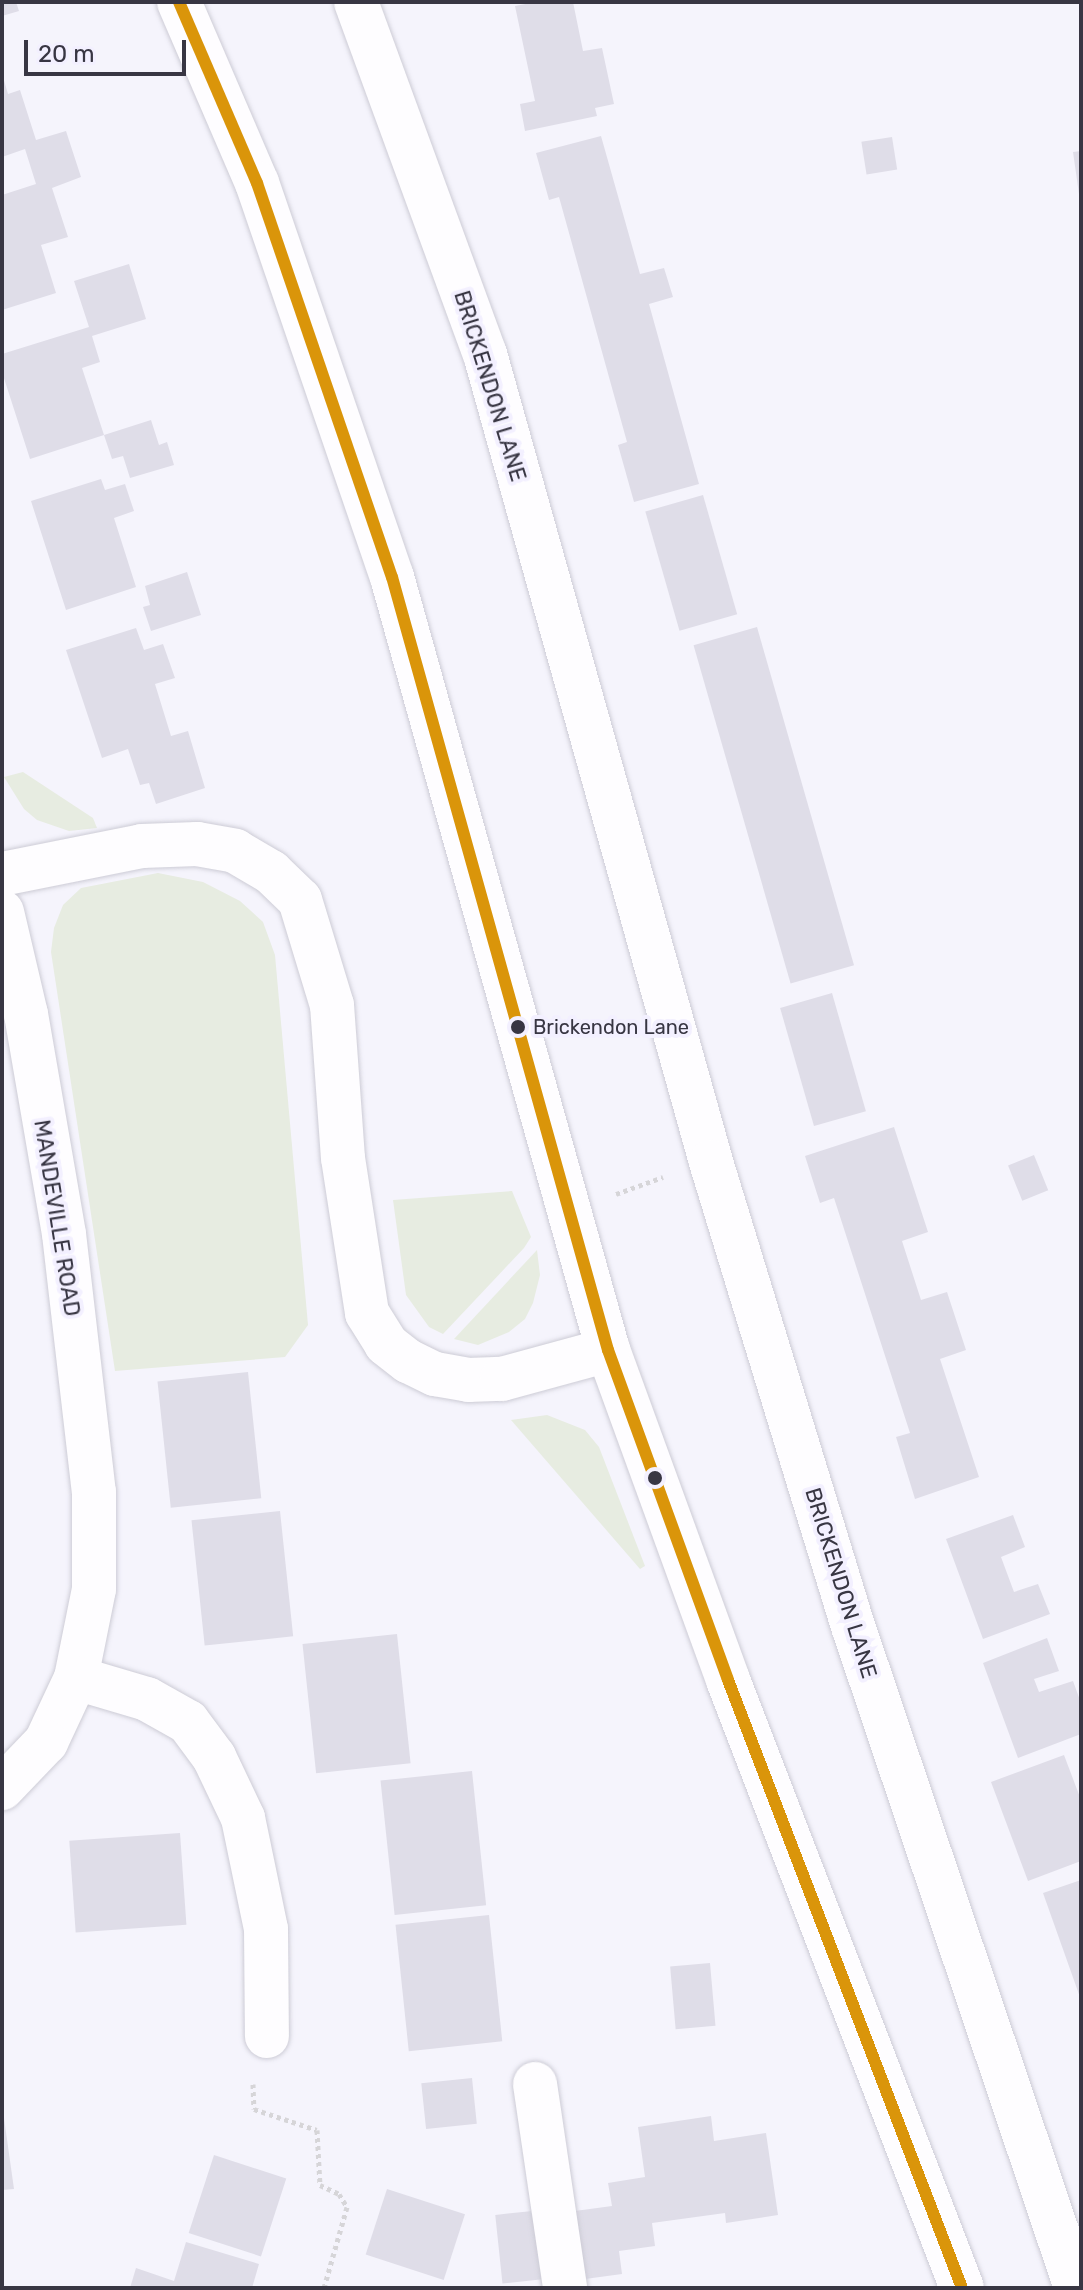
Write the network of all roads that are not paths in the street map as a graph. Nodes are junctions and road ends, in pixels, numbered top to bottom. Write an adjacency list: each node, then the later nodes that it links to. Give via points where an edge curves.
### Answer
1 (179, 2): 5 (street, via 257,183 392,577)
2 (356, 2): 12 (street, BRICKENDON LANE, via 485,354 711,1162 858,1641)
3 (2, 874): 5 (street, via 142,846 197,844 235,851 271,872 300,900 332,1005 343,1158 367,1313 386,1344 435,1374 468,1380 502,1379)
4 (2, 912): 6 (street, MANDEVILLE ROAD, via 26,1014 64,1234 94,1492 94,1589)
5 (608, 1350): 11 (street, via 728,1680)
6 (76, 1678): 7 (street, MANDEVILLE ROAD, via 46,1742); 8 (street, via 147,1699 188,1722 214,1757 243,1818 266,1929)
7 (2, 1788)
8 (267, 2036)
9 (535, 2084): 10 (street)
10 (565, 2288)
11 (962, 2288)
12 (1076, 2288)

